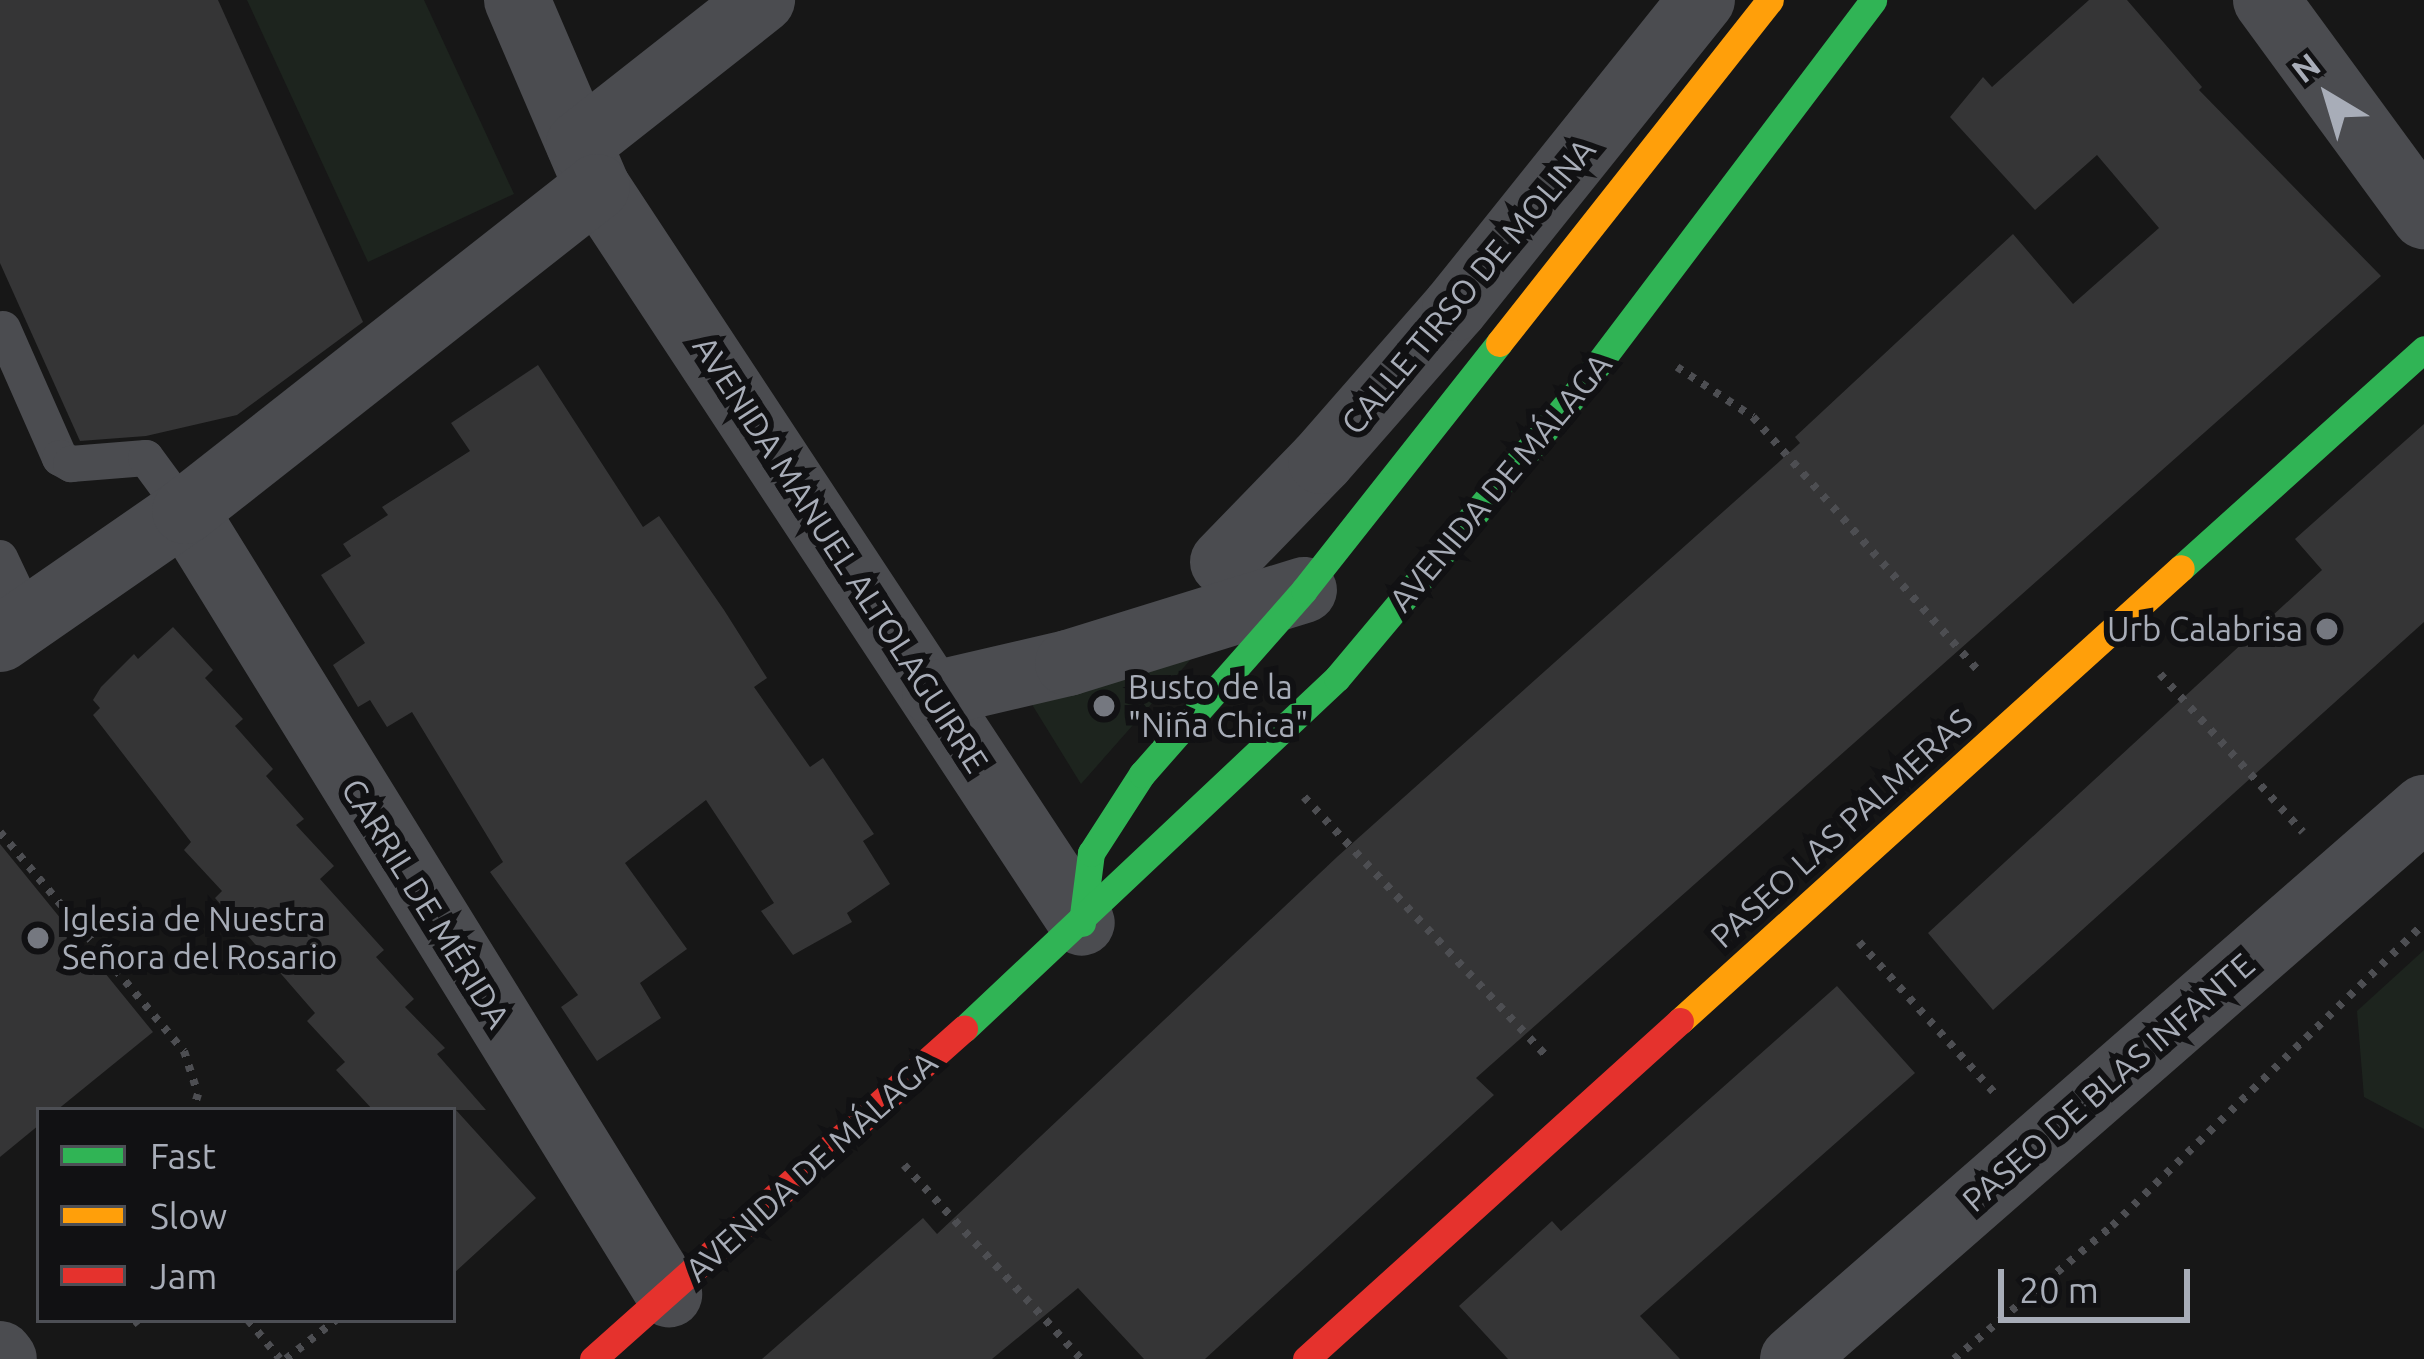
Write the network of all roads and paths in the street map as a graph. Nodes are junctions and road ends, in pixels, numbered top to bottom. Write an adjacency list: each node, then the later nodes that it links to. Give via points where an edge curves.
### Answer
1 (517, 0): 6 (street, AVENIDA MANUEL ALTOLAGUIRRE)
2 (762, 0): 6 (street)
3 (1873, 0): 19 (main road, AVENIDA DE MÁLAGA, via 1580,388 1337,678)
4 (2266, 0): 7 (street)
5 (1744, 7): 13 (street, CALLE TIRSO DE MOLINA); 14 (main road)
6 (588, 166): 11 (street); 17 (street, AVENIDA MANUEL ALTOLAGUIRRE)
7 (2424, 217)
8 (2, 328): 11 (lane, via 60,458 146,458)
9 (2424, 349): 15 (main road, PASEO LAS PALMERAS)
10 (1676, 367): 18 (path, via 1753,417)
11 (185, 511): 16 (street); 30 (street, CARRIL DE MÉRIDA)
12 (0, 558): 16 (lane)
13 (1223, 562)
14 (1304, 590): 17 (street, via 1068,663); 24 (main road, via 1142,774 1091,854)
15 (2117, 627): 18 (main road, PASEO LAS PALMERAS); 22 (path)
16 (14, 628)
17 (935, 694): 24 (street, AVENIDA MANUEL ALTOLAGUIRRE)
18 (2018, 716): 23 (main road, PASEO LAS PALMERAS)
19 (1262, 752): 24 (main road, AVENIDA DE MÁLAGA); 26 (path)
20 (2424, 808): 22 (street, PASEO DE BLAS INFANTE)
21 (0, 832): 27 (path, via 184,1051)
22 (2344, 878): 29 (street, PASEO DE BLAS INFANTE)
23 (1818, 897): 26 (main road, PASEO LAS PALMERAS); 29 (path)
24 (1082, 923): 28 (main road, AVENIDA DE MÁLAGA)
25 (2424, 924): 38 (path, via 2112,1226)
26 (1590, 1103): 36 (main road, PASEO LAS PALMERAS)
27 (194, 1107)
28 (863, 1120): 30 (main road, AVENIDA DE MÁLAGA); 35 (path)
29 (2038, 1142): 37 (street, PASEO DE BLAS INFANTE)
30 (669, 1294): 34 (main road, AVENIDA DE MÁLAGA)
31 (251, 1323): 33 (path)
32 (332, 1323): 33 (path)
33 (283, 1359)
34 (593, 1359)
35 (1081, 1359)
36 (1306, 1359)
37 (1793, 1359)
38 (1954, 1359)

